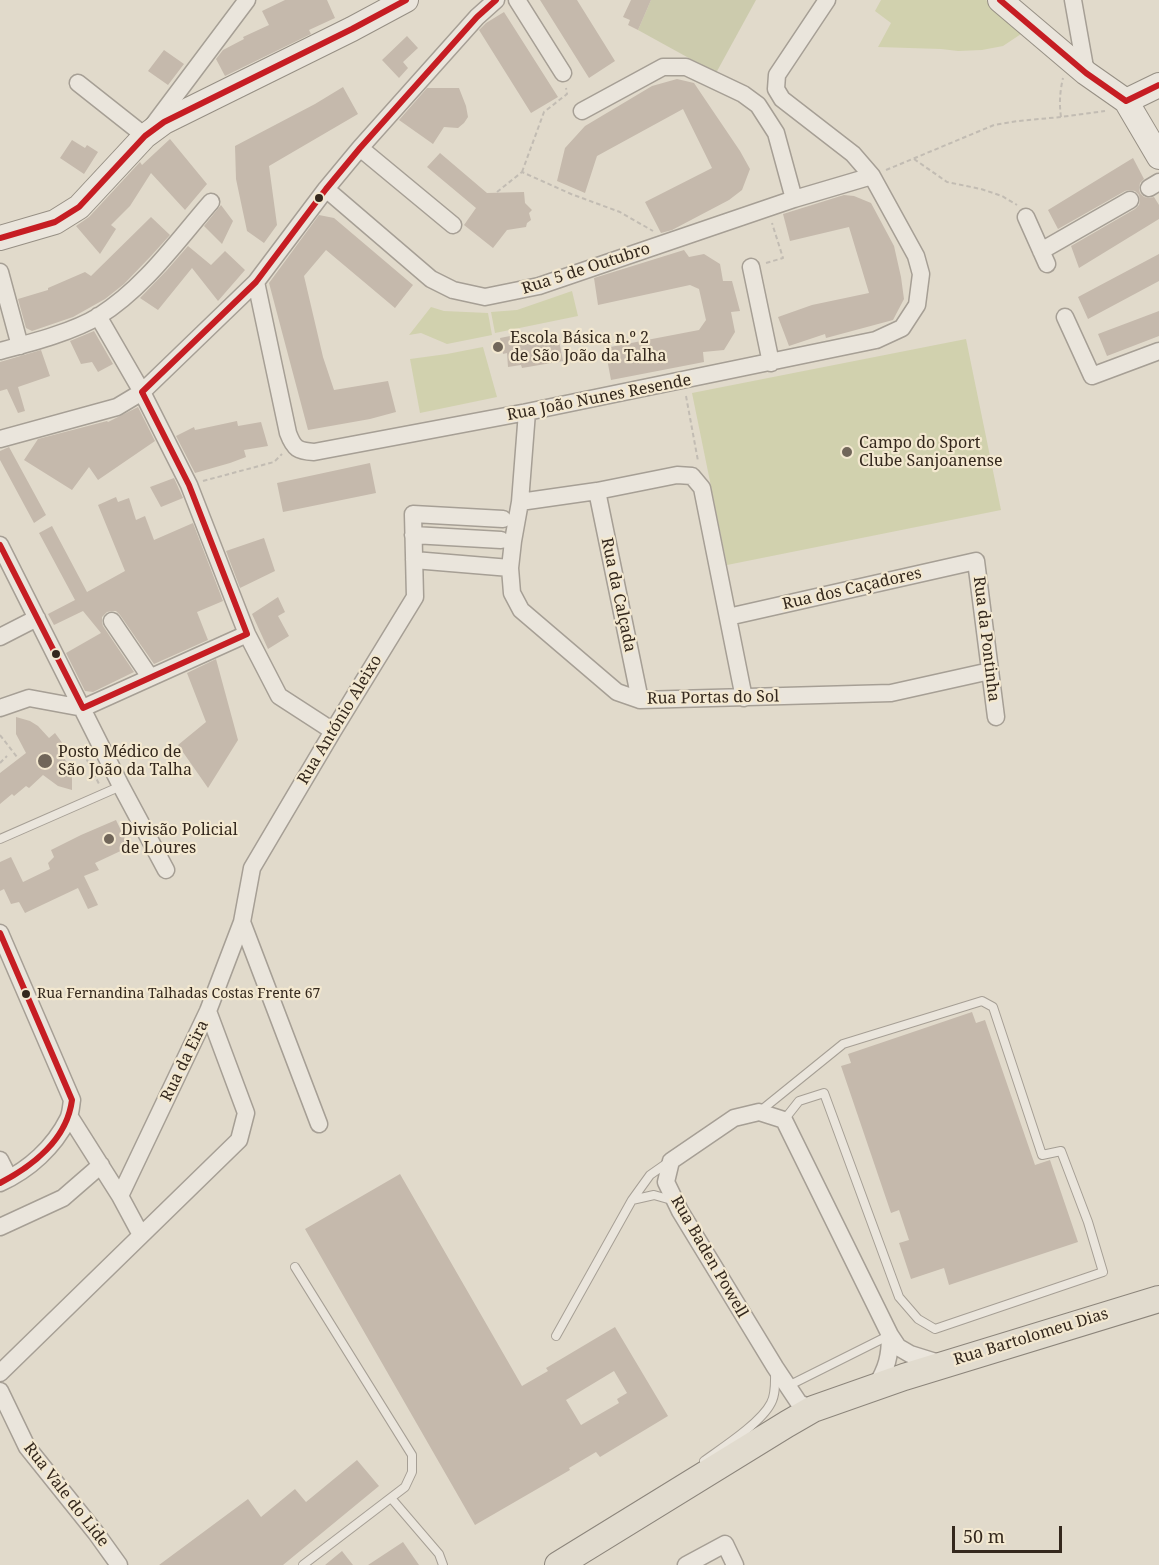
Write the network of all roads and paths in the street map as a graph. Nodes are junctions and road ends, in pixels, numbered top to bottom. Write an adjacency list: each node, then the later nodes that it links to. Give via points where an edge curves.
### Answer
1 (406, 0): 15 (street)
2 (496, 0): 16 (street, via 477,16)
3 (518, 0): 9 (street)
4 (827, 0): 20 (street, Rua João Nunes Resende, via 777,75 776,89 782,99 853,154)
5 (1000, 0): 8 (street)
6 (1073, 0): 8 (street)
7 (248, 1): 15 (street)
8 (1077, 65): 12 (street); 14 (path, via 1060,88)
9 (563, 73): 19 (path, via 567,94 544,112)
10 (78, 82): 15 (street)
11 (1159, 85): 12 (street)
12 (1126, 101): 14 (path, via 1102,112); 17 (street)
13 (582, 111): 23 (street, via 663,67 686,67 758,105 776,133)
14 (1061, 117): 18 (path, via 994,125)
15 (145, 136): 29 (street, via 79,207 55,222)
16 (360, 148): 21 (street); 28 (street)
17 (1159, 157)
18 (914, 159): 20 (path); 27 (path, via 948,182 1002,196 1019,206)
19 (522, 172): 22 (path); 30 (path, via 620,212 650,228)
20 (872, 176): 23 (street, Rua 5 de Outubro); 40 (street, Rua João Nunes Resende, via 916,256 921,274 917,305 902,328 876,340)
21 (326, 189): 30 (street, Rua 5 de Outubro, via 431,279 453,290 485,297 539,286); 34 (street)
22 (497, 192)
23 (794, 199): 26 (street, Rua 5 de Outubro)
24 (1130, 200): 27 (street, via 1044,258)
25 (211, 202): 35 (street, via 137,287)
26 (768, 208): 30 (street, Rua 5 de Outubro); 31 (path)
27 (1026, 217)
28 (453, 225)
29 (0, 238)
30 (666, 243)
31 (783, 258)
32 (751, 267): 40 (street)
33 (0, 272): 37 (street)
34 (256, 282): 42 (street); 45 (street)
35 (98, 316): 37 (street, via 65,332); 42 (street)
36 (1065, 317): 39 (street, via 1092,375)
37 (20, 345): 38 (street)
38 (0, 351)
39 (1159, 351)
40 (771, 363): 41 (street, Rua João Nunes Resende)
41 (683, 381): 43 (street, Rua João Nunes Resende); 47 (path)
42 (142, 392): 44 (street, via 117,407); 46 (street)
43 (526, 412): 45 (street, Rua João Nunes Resende, via 314,452 301,452); 49 (street, Rua Portas do Sol)
44 (0, 439)
45 (293, 445): 46 (path, via 274,462)
46 (189, 485): 60 (street)
47 (702, 488): 48 (street, via 692,476 677,475); 57 (street)
48 (597, 491): 49 (street); 65 (street, Rua da Calçada)
49 (519, 502): 56 (street, Rua Portas do Sol)
50 (503, 519): 51 (street, Rua António Aleixo, via 413,514)
51 (413, 535): 52 (street); 54 (street, Rua António Aleixo)
52 (501, 540)
53 (0, 545): 58 (street)
54 (414, 560): 56 (street); 69 (street, Rua António Aleixo, via 415,597)
55 (976, 561): 57 (street, Rua dos Caçadores); 62 (street, Rua da Pontinha)
56 (510, 568): 65 (street, Rua Portas do Sol, via 512,593 521,610 617,692)
57 (728, 617): 64 (street)
58 (37, 618): 61 (street); 67 (street)
59 (112, 621): 63 (street)
60 (247, 634): 63 (street); 69 (street, via 279,696)
61 (0, 638)
62 (990, 671): 64 (street, Rua Portas do Sol, via 891,693); 68 (street, Rua da Pontinha)
63 (150, 677): 67 (street)
64 (744, 698): 65 (street, Rua Portas do Sol)
65 (640, 699)
66 (0, 708): 67 (street, via 29,698)
67 (83, 708): 75 (street)
68 (996, 717)
69 (333, 731): 78 (street, Rua António Aleixo, via 252,868)
70 (0, 735): 73 (path)
71 (92, 743): 75 (path, via 81,748 102,791)
72 (7, 756): 74 (path)
73 (17, 757)
74 (0, 763)
75 (118, 788): 76 (lane); 77 (street)
76 (0, 839)
77 (166, 870)
78 (242, 922): 80 (street, Rua da Eira); 84 (street)
79 (0, 933): 82 (street, via 72,1100)
80 (208, 1011): 89 (street, Rua da Eira); 93 (street, via 246,1113 239,1140)
81 (759, 1112): 83 (street); 83 (lane, via 843,1044 982,1001 993,1007 1041,1155 1061,1150 1103,1272 935,1329 918,1319 899,1297 824,1093 799,1101); 86 (street, via 734,1118)
82 (70, 1117): 87 (street); 88 (street, via 51,1145 26,1169)
83 (784, 1120): 96 (street)
84 (319, 1124)
85 (0, 1160): 88 (street)
86 (671, 1161): 90 (lane, via 650,1175); 91 (street, Rua Baden Powell, via 666,1182)
87 (101, 1165): 89 (street); 92 (street, via 63,1198)
88 (5, 1181)
89 (120, 1196): 93 (street)
90 (632, 1200): 91 (lane, via 654,1195); 97 (lane)
91 (676, 1202): 99 (street, Rua Baden Powell)
92 (0, 1227)
93 (141, 1235): 100 (street)
94 (295, 1267): 107 (lane, via 412,1455 412,1472 405,1487)
95 (1159, 1299): 98 (main road, Rua Bartolomeu Dias)
96 (890, 1335): 98 (street, via 898,1347 910,1354); 101 (lane); 102 (street, via 890,1354)
97 (556, 1336)
98 (942, 1364): 102 (main road, Rua Bartolomeu Dias)
99 (775, 1367): 101 (street, Rua Baden Powell); 105 (lane, via 771,1403 754,1423)
100 (0, 1372)
101 (788, 1386): 104 (street, Rua Baden Powell, via 799,1403)
102 (876, 1386): 104 (main road, Rua Bartolomeu Dias)
103 (0, 1391): 109 (street, Rua Vale do Lide, via 27,1447)
104 (813, 1409): 108 (main road, Rua Bartolomeu Dias)
105 (699, 1465)
106 (681, 1479): 108 (lane)
107 (391, 1498): 110 (lane); 111 (lane, via 439,1554)
108 (630, 1521): 112 (main road, Rua Bartolomeu Dias)
109 (119, 1565)
110 (303, 1565)
111 (443, 1565)
112 (558, 1565)
113 (686, 1565): 114 (street, via 725,1544)
114 (735, 1565)

